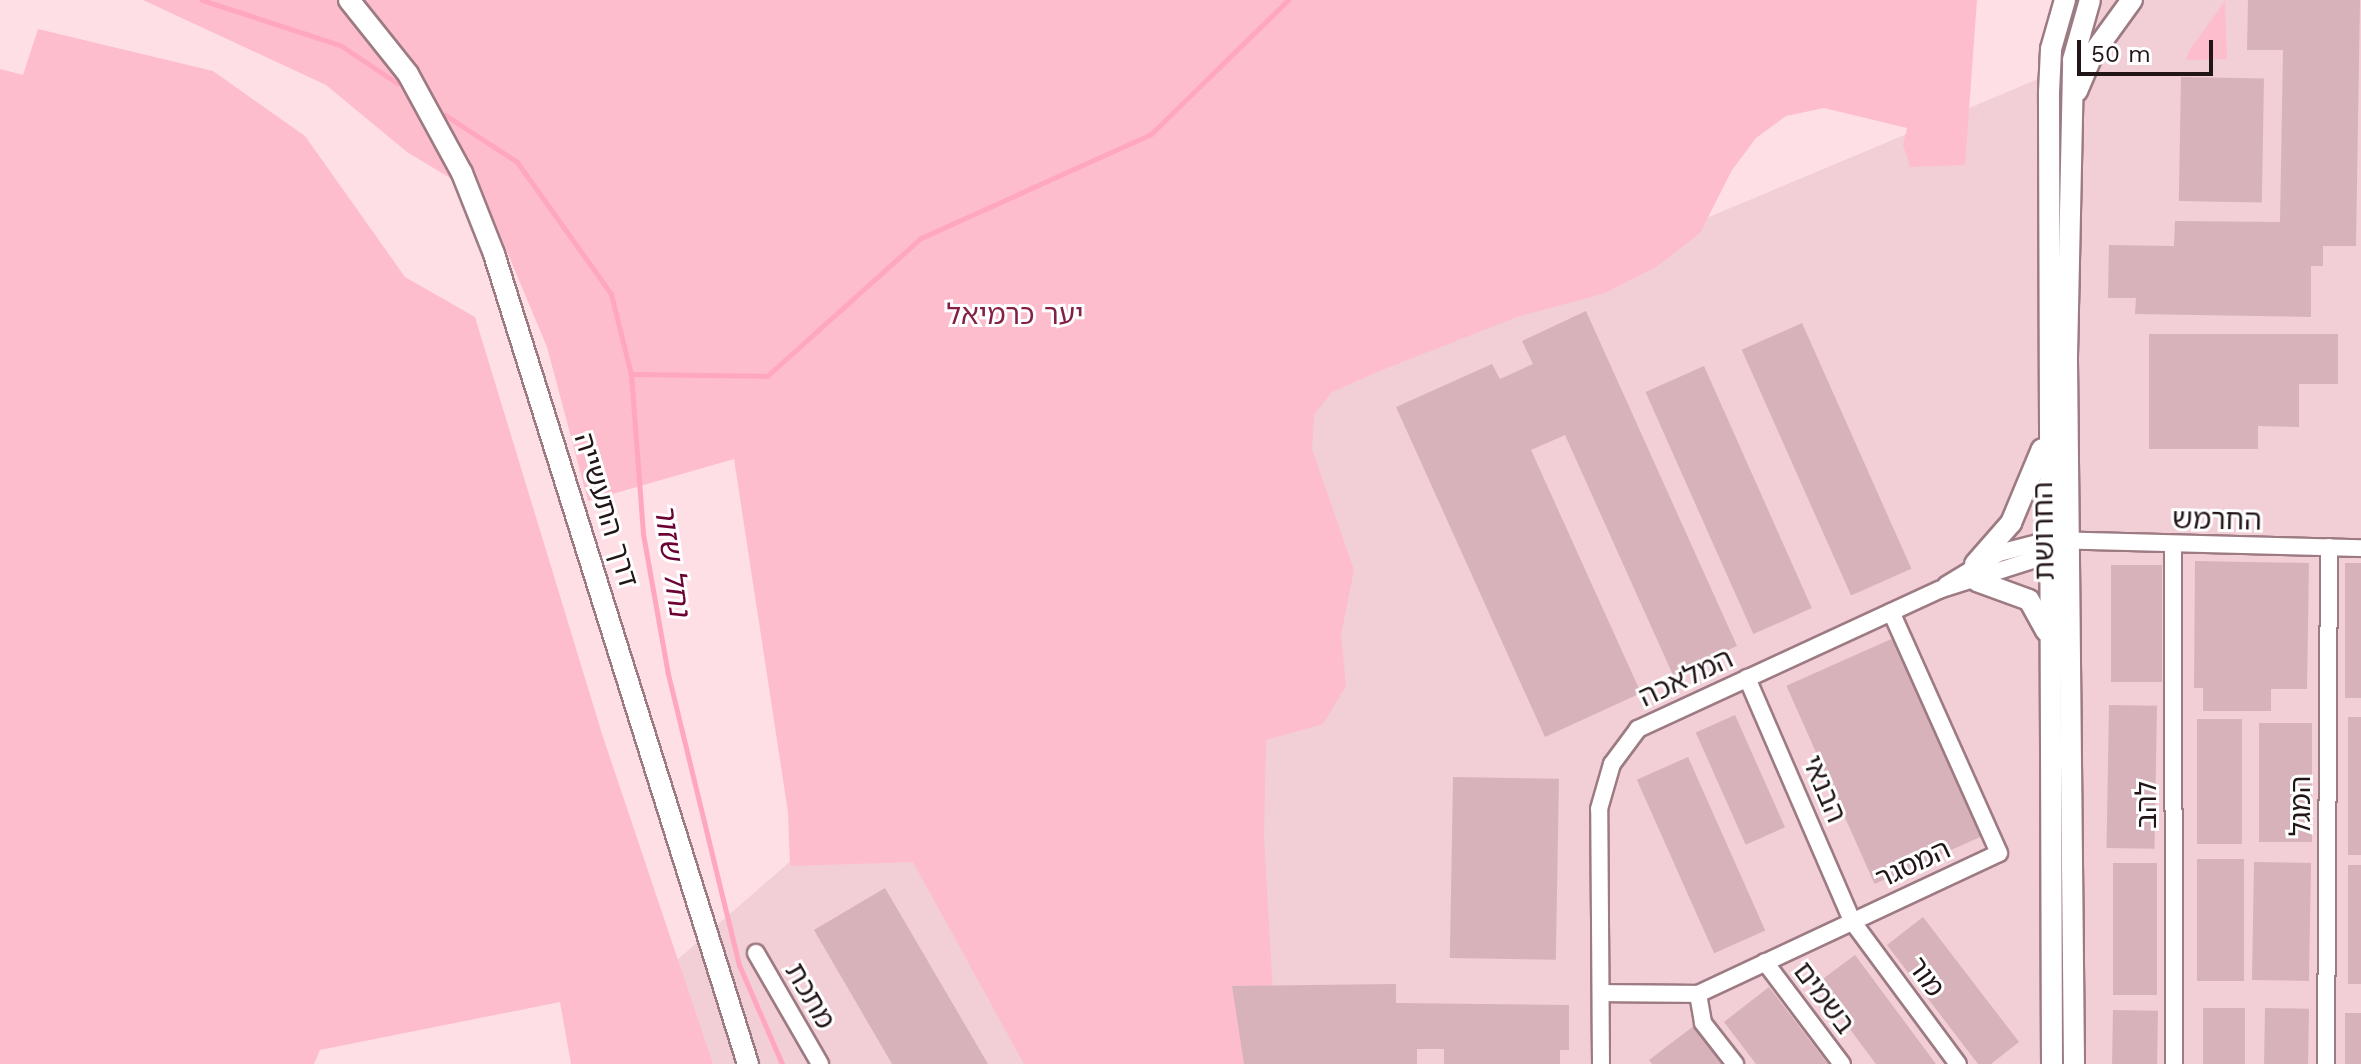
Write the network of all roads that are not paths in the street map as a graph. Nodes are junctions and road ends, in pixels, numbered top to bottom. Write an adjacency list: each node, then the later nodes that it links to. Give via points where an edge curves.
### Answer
1 (349, 0): 21 (street, דרך התעשייה, via 408,74 462,173 494,254)
2 (2065, 0): 6 (street, החרושת, via 2051,49 2049,92)
3 (2090, 0): 5 (street, החרושת, via 2077,33)
4 (2132, 0): 5 (street, via 2092,55)
5 (2072, 106): 7 (street, החרושת, via 2067,356)
6 (2048, 430): 11 (street, החרושת); 12 (street, via 2011,523)
7 (2073, 545): 8 (street, החרמש); 11 (street, המלאכה); 28 (street, החרושת)
8 (2173, 545): 9 (street, החרמש); 29 (street, להב)
9 (2329, 547): 10 (street, החרמש); 30 (street, המגל)
10 (2361, 548)
11 (2049, 549): 12 (street, המלאכה, via 2023,543); 14 (street, החרושת)
12 (1976, 573): 13 (street, המלאכה); 14 (street, via 2029,600)
13 (1891, 612): 15 (street, המלאכה); 16 (street, המסגר, via 1999,853)
14 (2050, 644): 27 (street, החרושת)
15 (1747, 678): 16 (street, הבנאי); 19 (street, המלאכה, via 1638,729 1612,764 1599,809)
16 (1852, 921): 18 (street, המסגר); 26 (street, מור)
17 (756, 953): 22 (street, מתכת)
18 (1765, 962): 20 (street, המסגר); 25 (street, בשמים)
19 (1601, 993): 20 (street, המסגר); 23 (street, המלאכה)
20 (1698, 994): 24 (street, via 1703,1023)
21 (748, 1064)
22 (820, 1064)
23 (1601, 1064)
24 (1735, 1064)
25 (1842, 1064)
26 (1958, 1064)
27 (2052, 1064)
28 (2074, 1064)
29 (2174, 1064)
30 (2326, 1064)

